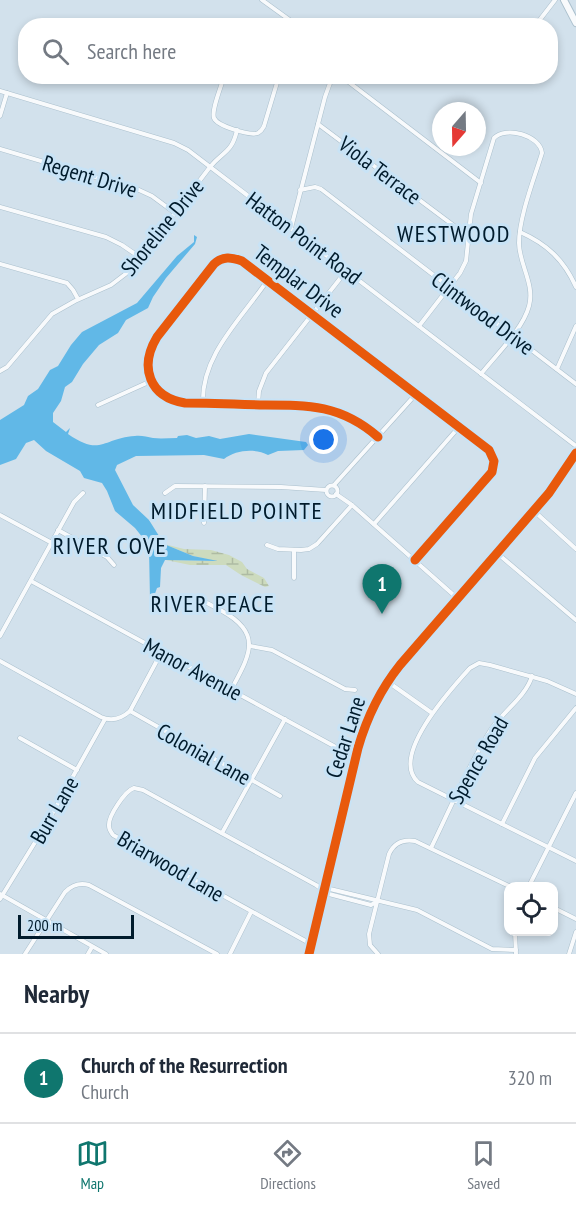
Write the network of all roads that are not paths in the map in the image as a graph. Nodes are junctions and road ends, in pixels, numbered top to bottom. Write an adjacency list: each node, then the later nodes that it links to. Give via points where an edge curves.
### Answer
1 (262, 0): 4 (street)
2 (555, 0): 5 (street)
3 (564, 0): 6 (main road)
4 (287, 18)
5 (541, 18)
6 (576, 23)
7 (222, 84): 15 (street, via 213,116 220,125)
8 (277, 84): 15 (street, via 263,130 253,134)
9 (330, 84): 14 (street)
10 (350, 84): 18 (street)
11 (0, 91): 12 (street, Hatton Point Road)
12 (7, 93): 13 (street); 17 (street, Hatton Point Road, via 174,143)
13 (0, 116)
14 (318, 124): 19 (street); 24 (street, Viola Terrace, via 461,231)
15 (237, 130): 17 (street, Shoreline Drive, via 230,149)
16 (0, 149): 21 (street, Regent Drive, via 139,190)
17 (210, 167): 21 (street, Shoreline Drive); 22 (street, Hatton Point Road)
18 (481, 183): 23 (street, via 493,141 500,133 513,133 537,142 542,150); 24 (street)
19 (300, 190): 22 (street); 29 (street, Clintwood Drive, via 321,189)
20 (0, 207): 25 (street, via 106,237)
21 (175, 213): 25 (street, Shoreline Drive)
22 (291, 228): 27 (street, Hatton Point Road)
23 (520, 232): 30 (street, via 554,253); 35 (street, via 521,258 531,300)
24 (467, 241): 29 (street, via 463,267)
25 (141, 258): 31 (street, Shoreline Drive, via 120,280)
26 (0, 264): 31 (street, via 67,284)
27 (346, 271): 32 (street); 33 (street, Hatton Point Road)
28 (267, 281): 32 (street, Templar Drive); 39 (street, Templar Drive, via 242,261 229,257 217,261 152,344 147,364); 42 (street, via 212,359)
29 (449, 287): 33 (street); 35 (street, Clintwood Drive)
30 (576, 287)
31 (78, 299): 37 (street, Shoreline Drive, via 47,318)
32 (312, 315): 41 (street, Templar Drive); 44 (street, via 263,379)
33 (419, 326): 38 (street, Hatton Point Road)
34 (576, 326): 36 (street)
35 (512, 334): 36 (street, Clintwood Drive); 38 (street)
36 (557, 369): 40 (street, Clintwood Drive)
37 (0, 371)
38 (481, 374): 47 (street, Hatton Point Road)
39 (151, 381): 42 (street, via 172,400); 43 (street)
40 (576, 384)
41 (416, 394): 45 (street, Templar Drive); 46 (street)
42 (203, 403): 44 (street)
43 (98, 405)
44 (258, 405): 46 (street, via 327,408 355,420)
45 (459, 428): 59 (street); 66 (street, Templar Drive, via 489,450 493,469)
46 (378, 437): 49 (street)
47 (576, 446)
48 (576, 453): 56 (main road, Cedar Lane)
49 (334, 485): 51 (street); 54 (street)
50 (205, 486): 51 (street); 53 (street, via 175,486); 58 (street)
51 (326, 490): 54 (street, via 330,496)
52 (83, 492): 60 (street)
53 (165, 493)
54 (336, 494): 55 (street)
55 (352, 505): 59 (street); 64 (street, via 313,547)
56 (534, 511): 63 (street); 65 (main road, Cedar Lane)
57 (0, 515): 61 (street)
58 (204, 523)
59 (374, 524): 66 (street)
60 (58, 530): 61 (street); 67 (street, via 107,556)
61 (52, 543): 69 (street)
62 (267, 545): 64 (street)
63 (576, 549)
64 (294, 550): 68 (street)
65 (497, 553): 71 (main road, Cedar Lane); 72 (street)
66 (415, 560): 71 (street)
67 (114, 565)
68 (294, 578)
69 (30, 581): 73 (street); 75 (street, Manor Avenue)
70 (188, 596): 74 (street, via 237,620 246,631)
71 (458, 598): 78 (main road, Cedar Lane)
72 (576, 620)
73 (0, 636)
74 (250, 646): 79 (street, via 249,657); 80 (street, via 272,650 345,689)
75 (161, 653): 79 (street, Manor Avenue); 83 (street)
76 (0, 661): 85 (street)
77 (531, 676): 81 (street); 84 (street, via 476,664); 93 (street, Spence Road, via 525,691 488,734)
78 (387, 682): 84 (street); 88 (main road, Cedar Lane, via 366,722)
79 (231, 690): 86 (street, Manor Avenue)
80 (355, 690)
81 (576, 694)
82 (576, 708): 94 (street, via 535,758)
83 (130, 711): 85 (street, via 117,719); 90 (street, Colonial Lane)
84 (432, 713): 93 (street, via 414,748 410,772 418,782)
85 (105, 719): 89 (street, Burr Lane)
86 (285, 719): 88 (street, Manor Avenue); 90 (street)
87 (20, 738): 89 (street)
88 (356, 756): 101 (main road, Cedar Lane)
89 (77, 770): 102 (street, Burr Lane)
90 (252, 780): 92 (street, Colonial Lane); 95 (street)
91 (576, 793): 96 (street)
92 (280, 796)
93 (454, 800): 94 (street); 97 (street, Spence Road)
94 (502, 824): 96 (street)
95 (222, 833): 101 (street, Briarwood Lane); 105 (street, Briarwood Lane, via 136,788 126,792 109,825 113,835)
96 (549, 847): 98 (street); 99 (street)
97 (430, 848): 100 (street); 103 (street, via 410,840 394,847)
98 (576, 861)
99 (531, 882)
100 (504, 884)
101 (324, 891): 103 (street, Briarwood Lane, via 371,905); 110 (main road, Cedar Lane)
102 (1, 896): 107 (street)
103 (378, 901): 112 (street, Briarwood Lane, via 424,913 485,947); 119 (street, via 369,941)
104 (558, 910): 106 (street)
105 (251, 911): 110 (street, Briarwood Lane); 117 (street)
106 (576, 919)
107 (46, 921): 111 (street); 113 (street); 116 (street, via 65,892 73,885 85,884)
108 (576, 932): 120 (street)
109 (515, 936): 112 (street)
110 (311, 944): 118 (main road, Cedar Lane)
111 (92, 947): 114 (street); 115 (street)
112 (516, 952)
113 (26, 954)
114 (88, 954)
115 (106, 954)
116 (217, 954)
117 (230, 954)
118 (309, 954)
119 (378, 954)
120 (568, 954)

